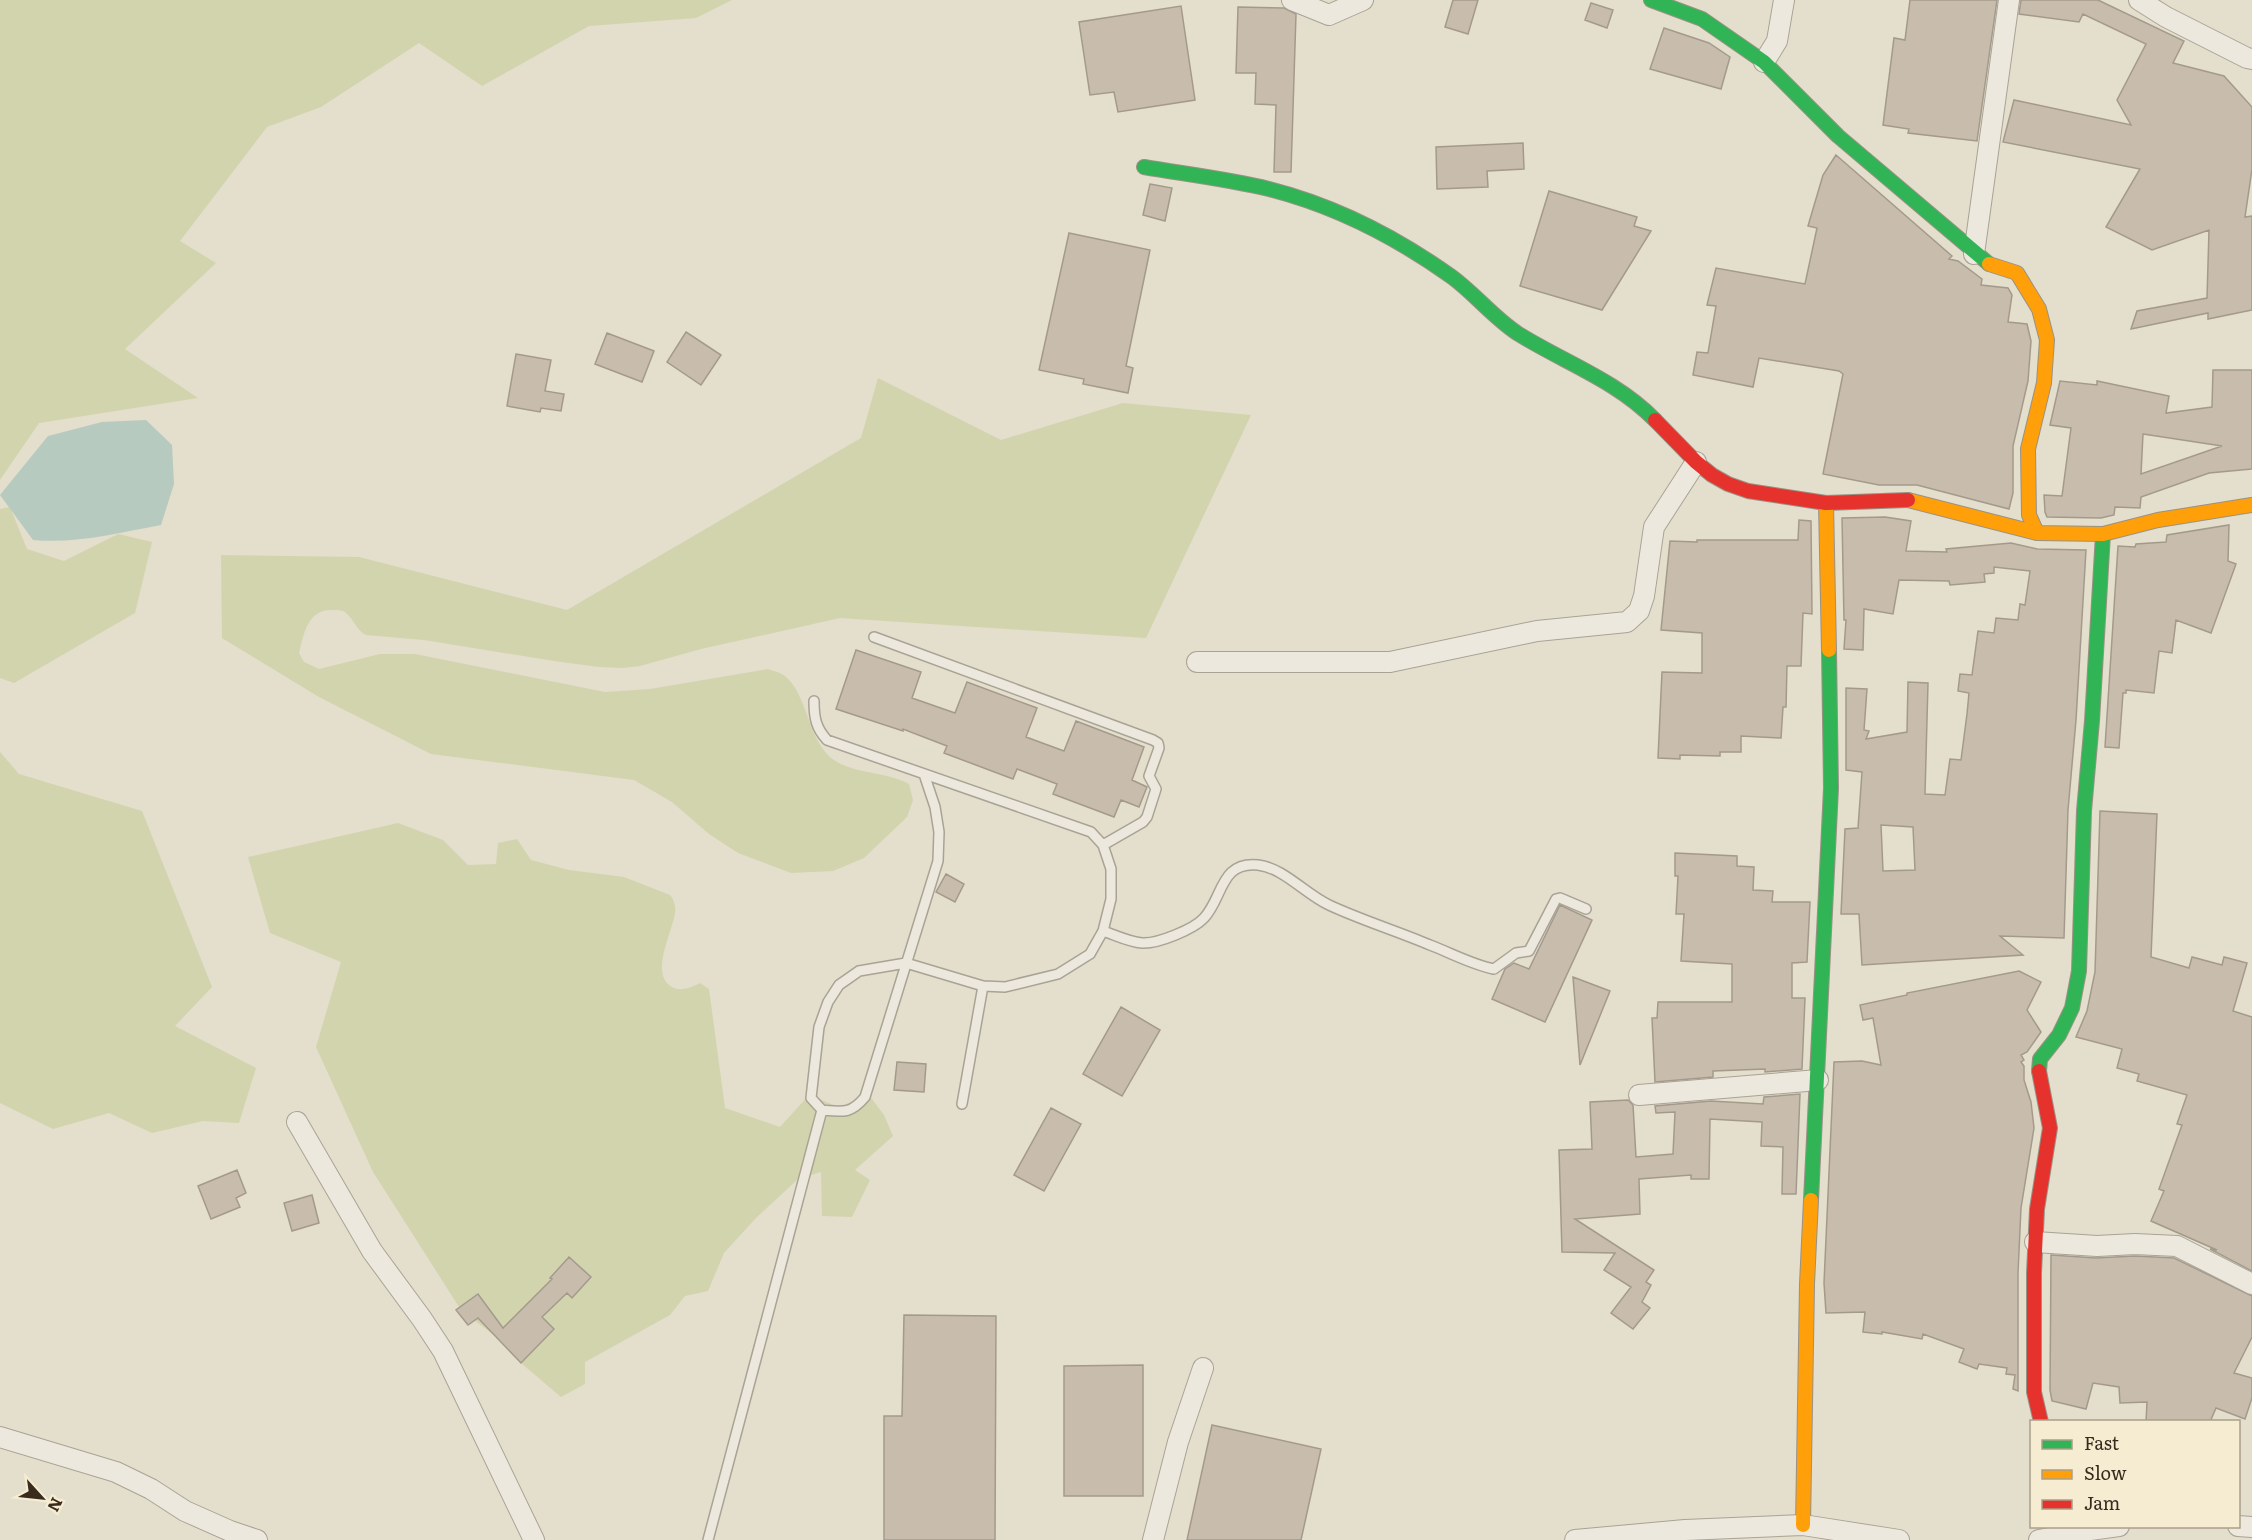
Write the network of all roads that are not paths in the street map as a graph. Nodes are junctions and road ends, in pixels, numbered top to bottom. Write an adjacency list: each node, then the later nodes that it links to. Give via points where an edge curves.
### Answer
1 (1292, 0): 2 (street, via 1329,15)
2 (1363, 0)
3 (1651, 0): 8 (street, via 1702,19)
4 (1784, 0): 8 (street, via 1777,41)
5 (2009, 0): 10 (street)
6 (2139, 0): 7 (street)
7 (2252, 59)
8 (1764, 62): 10 (street, via 1838,136)
9 (1144, 167): 11 (street, via 1269,189 1371,225 1454,278 1517,333 1640,405)
10 (1974, 254): 14 (street, via 1984,263 2017,273 2039,309 2047,340 2044,382 2028,449 2029,515)
11 (1696, 462): 12 (street, via 1720,480 1748,491); 17 (street, via 1654,527 1644,596 1639,610 1627,622 1537,631 1390,662)
12 (1826, 503): 14 (street, via 1913,500); 25 (street, via 1831,788)
13 (2252, 505): 15 (street, via 2158,520)
14 (2037, 533): 15 (street)
15 (2103, 534): 30 (street, via 2084,811 2079,971 2072,1008 2059,1035 2040,1059 2039,1076 2050,1128)
16 (874, 638): 20 (lane, via 1158,743 1149,776 1156,789 1147,817)
17 (1197, 662)
18 (814, 701): 19 (lane, via 814,717 827,740)
19 (924, 774): 20 (lane, via 1091,832); 23 (lane, via 935,807 938,861)
20 (1103, 845): 22 (lane, via 1111,869 1111,899)
21 (1586, 909): 22 (lane, via 1556,898 1529,951 1516,953 1494,969 1327,904 1275,870 1250,865 1237,868 1225,879 1211,909 1193,927 1143,943)
22 (1103, 931): 24 (lane, via 1090,954 1058,974 1005,987)
23 (906, 963): 24 (lane); 28 (lane, via 864,1096 849,1111); 28 (lane, via 859,971 839,985 828,1002 819,1028 811,1098)
24 (983, 986): 27 (lane)
25 (1818, 1080): 26 (street); 35 (street, via 1807,1284)
26 (1639, 1095)
27 (962, 1104)
28 (822, 1110): 40 (lane)
29 (297, 1122): 39 (street, via 372,1251 442,1351)
30 (2035, 1242): 31 (street, via 2177,1246); 33 (street, via 2034,1392)
31 (2252, 1284)
32 (1203, 1368): 41 (street, via 1178,1442)
33 (2041, 1420)
34 (0, 1437): 38 (street, via 116,1472 185,1511)
35 (1803, 1525): 37 (street); 43 (street)
36 (2089, 1528): 44 (street)
37 (1685, 1535): 42 (street)
38 (257, 1540)
39 (534, 1540)
40 (708, 1540)
41 (1153, 1540)
42 (1575, 1540)
43 (1899, 1540)
44 (2039, 1540)

